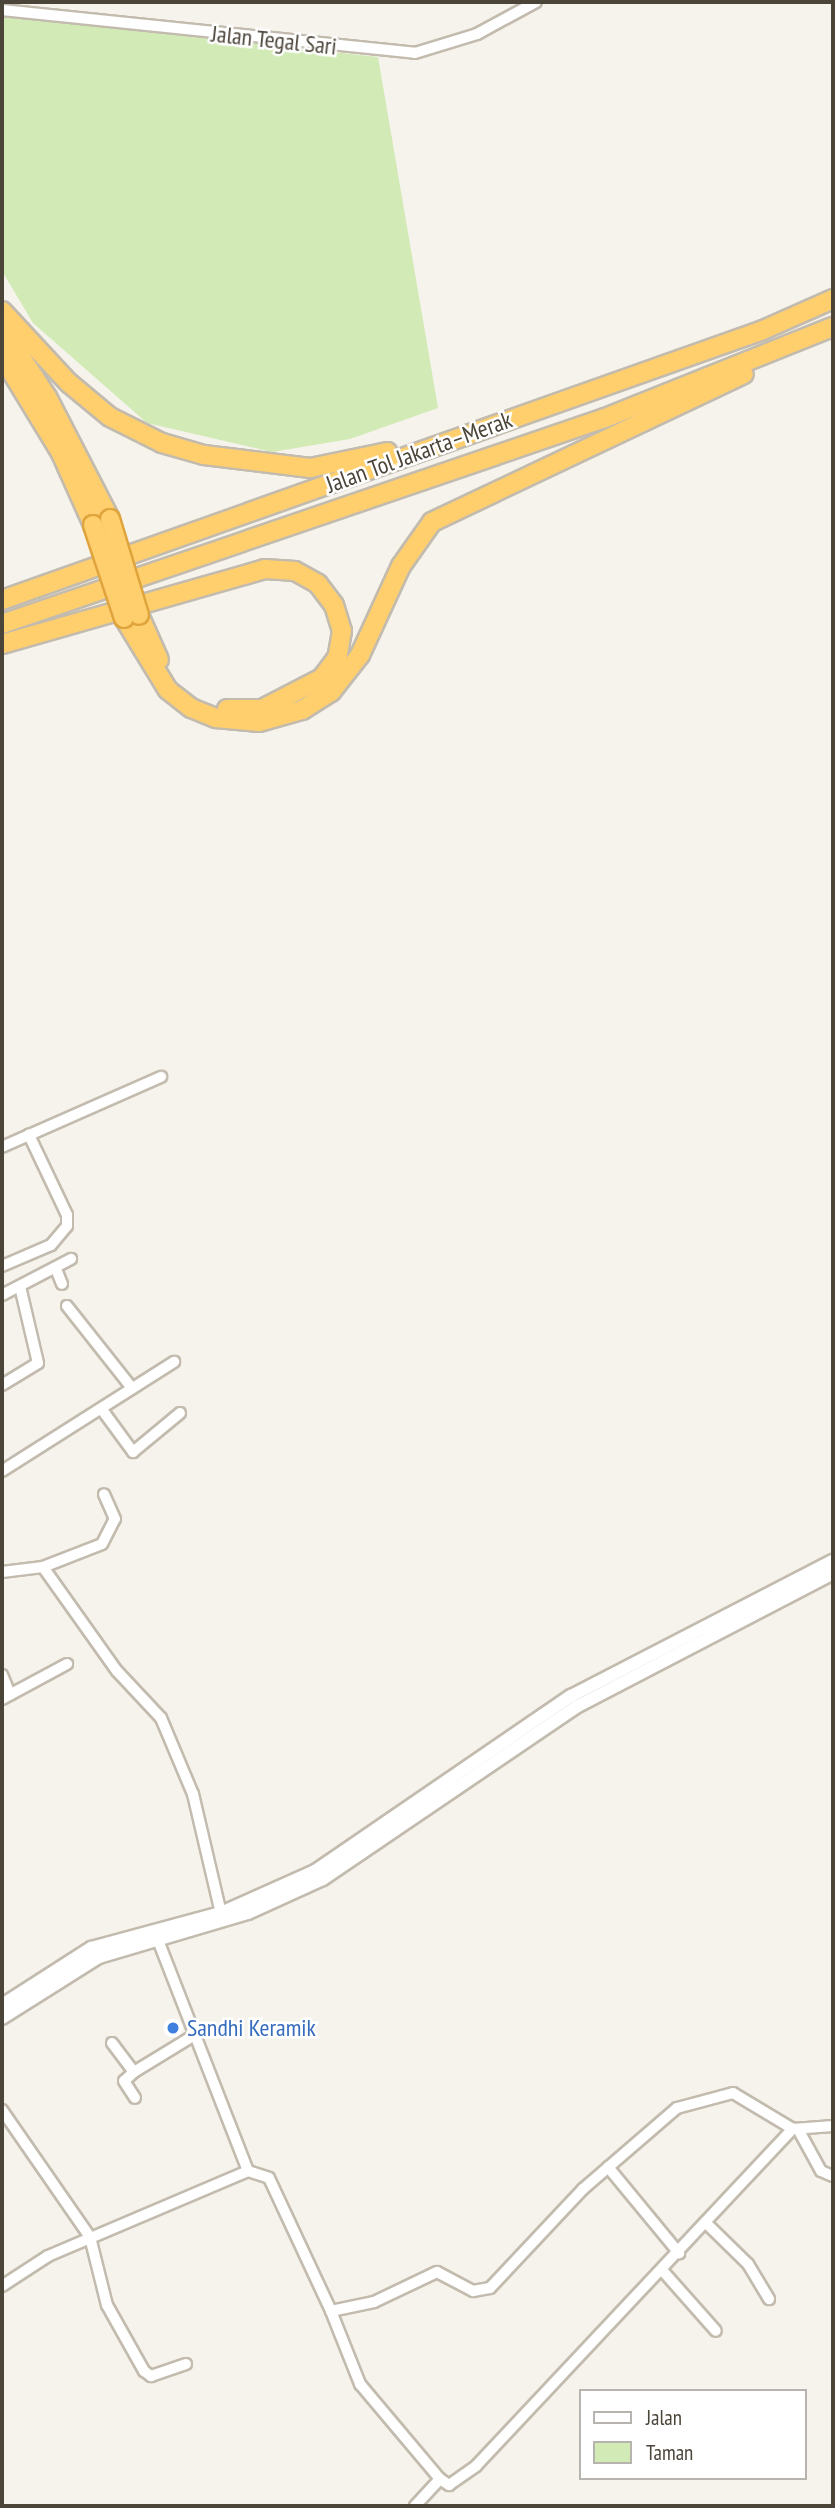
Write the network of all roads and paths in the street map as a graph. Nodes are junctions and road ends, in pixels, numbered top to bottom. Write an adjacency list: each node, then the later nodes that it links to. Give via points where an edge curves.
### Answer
1 (536, 2): 2 (street, Jalan Tegal Sari, via 477,34 415,53)
2 (2, 10)
3 (833, 299): 7 (highway, Jalan Tol Jakarta–Merak)
4 (2, 311): 7 (highway, via 79,391 110,416 162,443 205,455 310,468 398,450)
5 (833, 327): 8 (highway, Jalan Tol Jakarta–Merak)
6 (2, 328): 10 (highway, via 47,397)
7 (764, 330): 11 (highway, Jalan Tol Jakarta–Merak)
8 (769, 355): 12 (highway, via 738,379 459,504 432,522 401,566 360,655 331,692 302,710 259,722 191,708 168,690); 13 (highway, Jalan Tol Jakarta–Merak, via 605,418)
9 (2, 356): 10 (highway)
10 (101, 522): 12 (highway, bridge)
11 (2, 600)
12 (132, 617): 14 (highway, via 177,684 221,709 262,709 293,697 322,678 337,658 342,631 334,605 318,584 281,568)
13 (2, 624)
14 (2, 644)
15 (161, 1077): 16 (street)
16 (29, 1135): 17 (street); 19 (street, via 67,1214 66,1226 51,1245)
17 (2, 1147)
18 (72, 1259): 20 (street)
19 (2, 1266)
20 (56, 1269): 21 (street); 22 (street)
21 (62, 1284)
22 (20, 1286): 23 (street); 26 (street, via 38,1363)
23 (2, 1295)
24 (67, 1306): 27 (street)
25 (174, 1362): 27 (street)
26 (2, 1385)
27 (132, 1388): 28 (street)
28 (103, 1410): 29 (street, via 133,1452); 30 (street, via 60,1430)
29 (180, 1413)
30 (2, 1471)
31 (104, 1494): 33 (street, via 115,1519 102,1544)
32 (833, 1562): 39 (street, via 571,1696 333,1861)
33 (43, 1567): 34 (street); 39 (street, via 117,1671 161,1718 193,1794)
34 (2, 1572)
35 (833, 1573): 40 (street, via 578,1706 323,1879 248,1913)
36 (67, 1664): 38 (street)
37 (2, 1675): 38 (street)
38 (6, 1697)
39 (220, 1913): 40 (street)
40 (156, 1933): 41 (street); 44 (street)
41 (65, 1969): 42 (street); 43 (street)
42 (2, 2005)
43 (2, 2018)
44 (193, 2036): 46 (street); 52 (street)
45 (112, 2043): 46 (street)
46 (134, 2072): 47 (street, via 124,2081)
47 (135, 2098)
48 (2, 2110): 55 (street)
49 (833, 2126): 50 (street)
50 (796, 2129): 51 (street, via 729,2093 670,2112); 53 (street, via 821,2171); 54 (street)
51 (608, 2167): 56 (street); 60 (street, via 484,2292 437,2272 374,2302)
52 (247, 2171): 55 (street); 60 (street, via 269,2178)
53 (833, 2176)
54 (706, 2223): 56 (street); 59 (street, via 748,2264)
55 (90, 2237): 58 (street); 62 (street, via 107,2305 144,2371 151,2376)
56 (679, 2253): 57 (street)
57 (662, 2270): 61 (street); 63 (street, via 476,2466 449,2485)
58 (2, 2286)
59 (769, 2299)
60 (331, 2311): 63 (street, via 360,2384)
61 (716, 2331)
62 (186, 2364)
63 (440, 2479): 64 (street)
64 (415, 2506)

